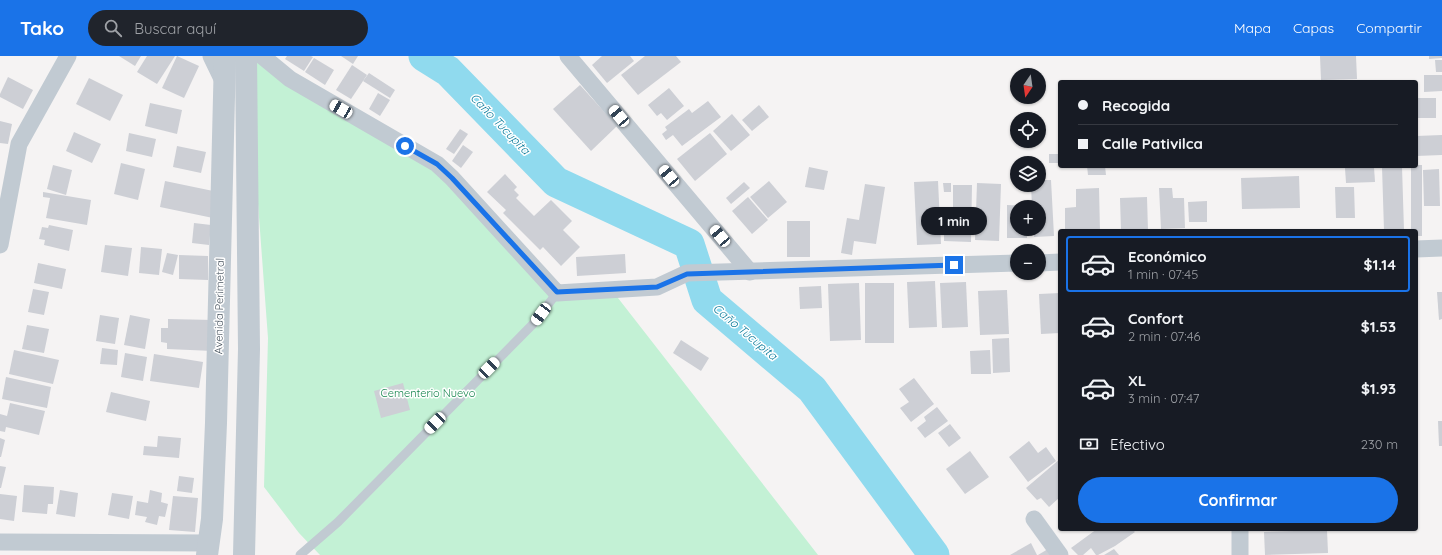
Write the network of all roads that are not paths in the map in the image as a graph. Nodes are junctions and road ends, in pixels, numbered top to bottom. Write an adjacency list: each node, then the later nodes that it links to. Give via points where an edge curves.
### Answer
1 (68, 56): 8 (street, via 20,144)
2 (211, 56): 7 (street)
3 (225, 56): 7 (street, Avenida Perimetral)
4 (246, 56): 20 (street, via 249,349)
5 (262, 56): 15 (street, via 290,79 437,164)
6 (568, 56): 14 (street)
7 (225, 85): 19 (street, Avenida Perimetral, via 216,422 212,519)
8 (0, 244)
9 (1442, 248): 10 (street)
10 (1418, 249)
11 (1058, 262): 12 (street)
12 (1046, 263)
13 (1010, 264): 14 (street)
14 (750, 272): 15 (street, via 687,274 657,287)
15 (557, 292): 21 (lane, via 533,324 338,522)
16 (1034, 519): 22 (street)
17 (1240, 531): 23 (street)
18 (0, 542): 19 (street)
19 (208, 549)
20 (244, 555)
21 (300, 555)
22 (1060, 555)
23 (1240, 555)

